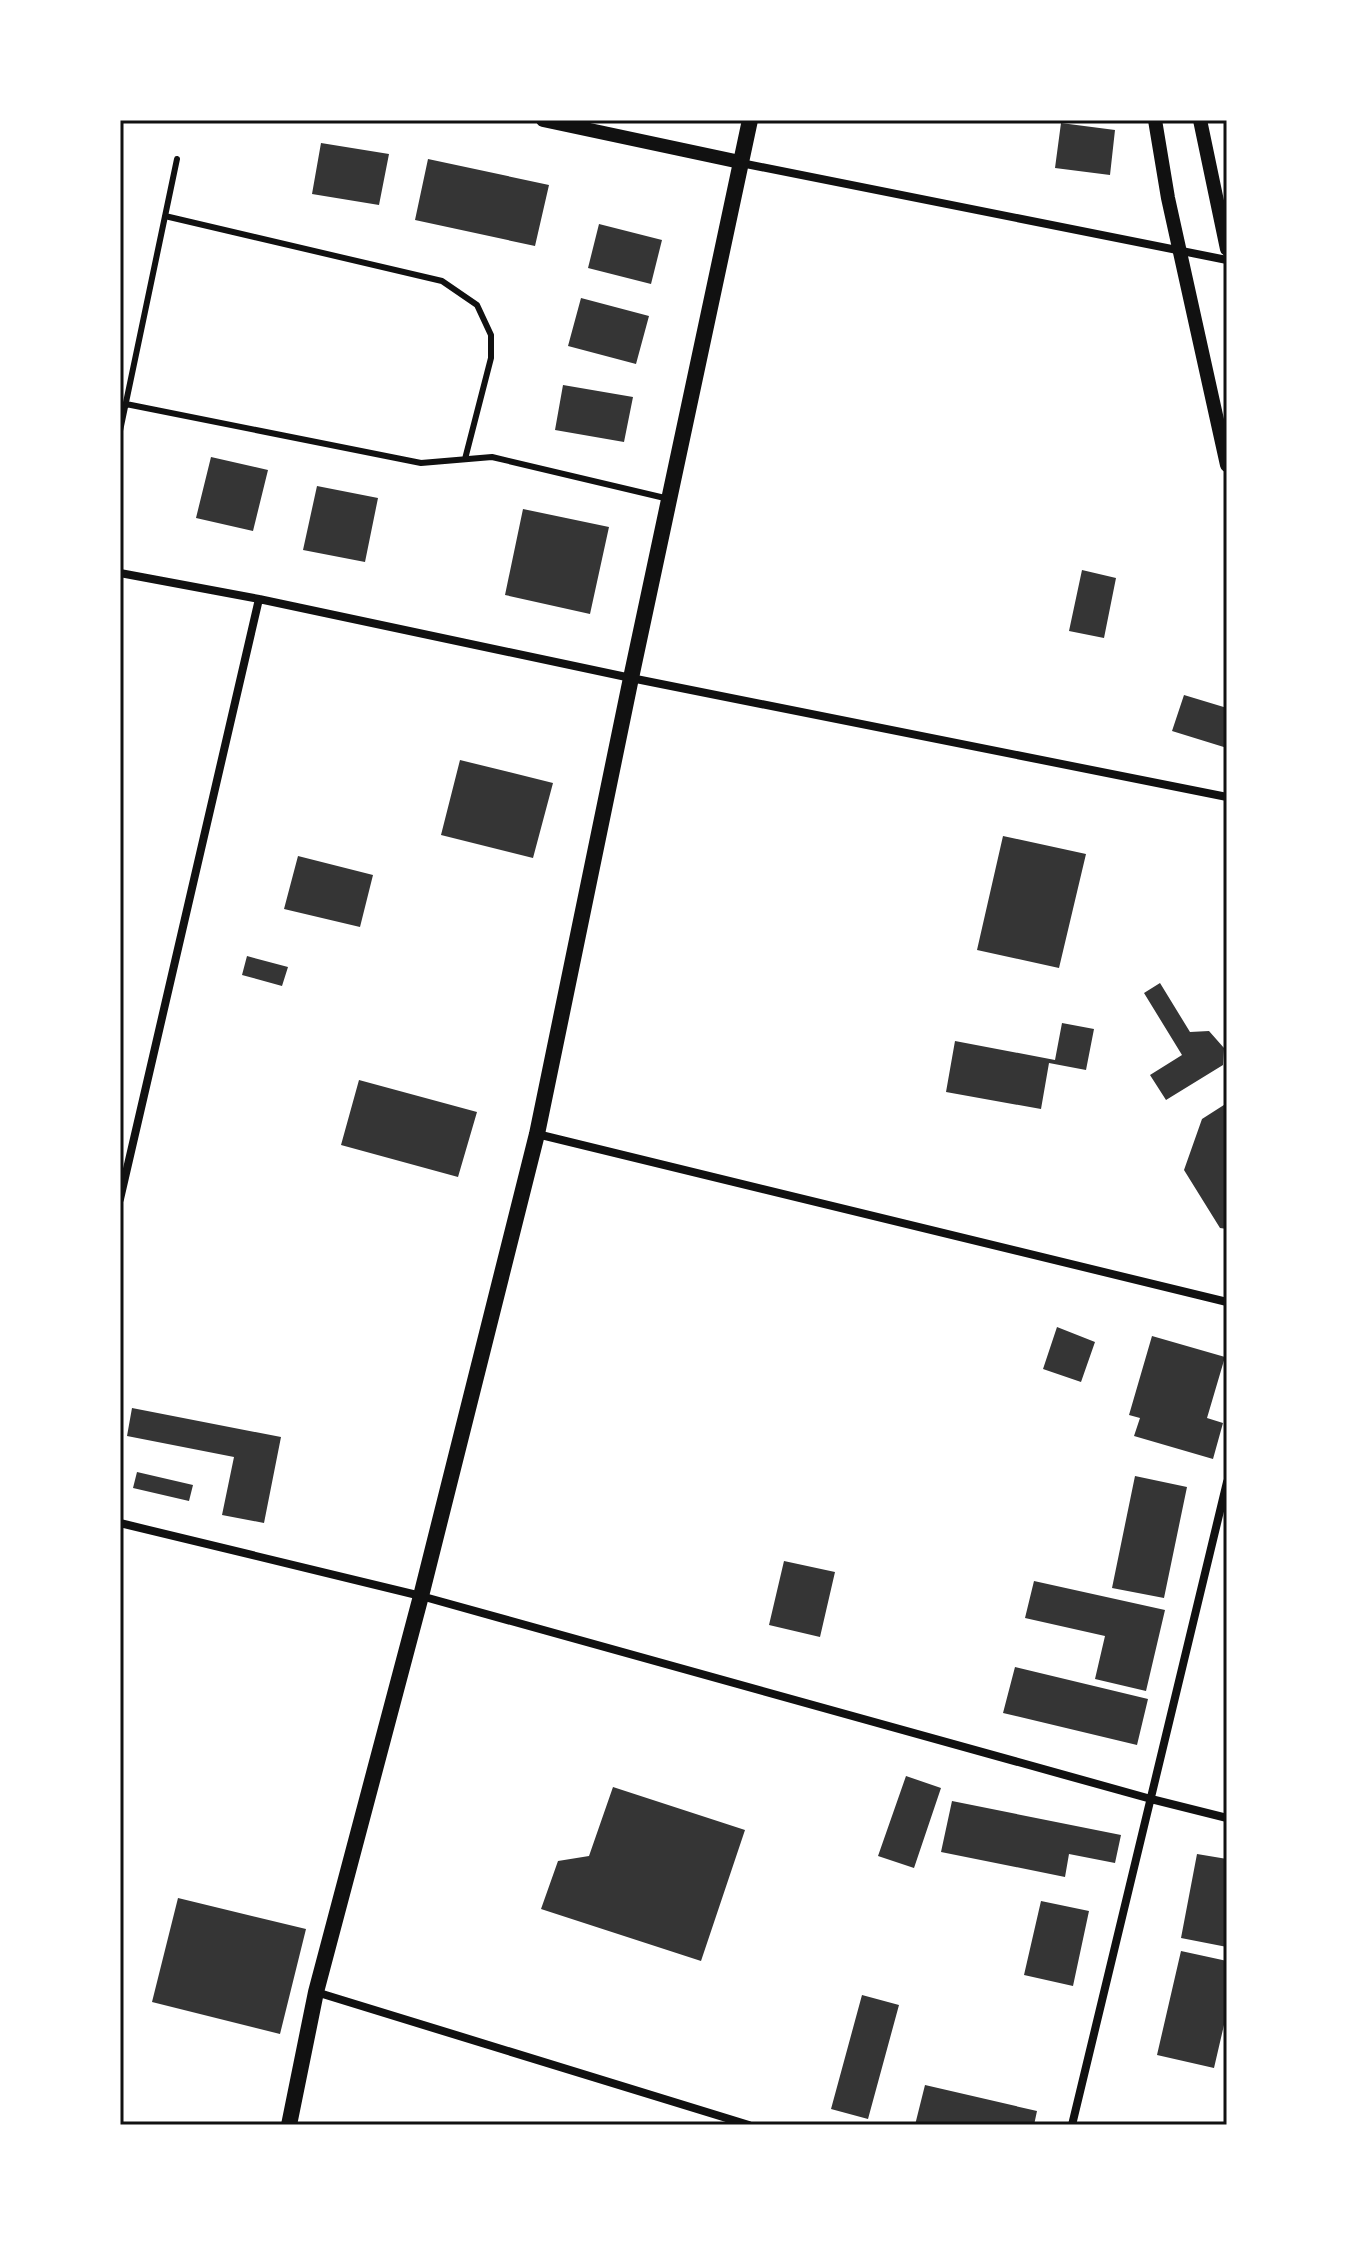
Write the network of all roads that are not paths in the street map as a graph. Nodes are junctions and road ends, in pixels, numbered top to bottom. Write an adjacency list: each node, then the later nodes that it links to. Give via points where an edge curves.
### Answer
1 (543, 120): 6 (street)
2 (750, 120): 6 (main road)
3 (1155, 120): 9 (street)
4 (1200, 120): 8 (street)
5 (177, 159): 7 (lane)
6 (740, 162): 9 (street); 15 (main road)
7 (165, 216): 11 (lane); 13 (lane, via 442,281 477,305 491,335 491,358)
8 (1227, 249)
9 (1179, 250): 10 (street); 14 (street)
10 (1227, 260)
11 (126, 404): 12 (lane); 13 (lane, via 421,463)
12 (120, 431)
13 (465, 459): 15 (lane, via 492,457)
14 (1227, 465)
15 (669, 499): 18 (main road)
16 (120, 573): 17 (street)
17 (259, 599): 18 (street); 21 (street)
18 (631, 678): 19 (street); 20 (main road)
19 (1227, 797)
20 (537, 1134): 22 (street); 25 (main road)
21 (120, 1199)
22 (1227, 1302)
23 (1227, 1482): 26 (street)
24 (120, 1523): 25 (street)
25 (421, 1596): 26 (street); 28 (main road)
26 (1151, 1799): 27 (street); 31 (street)
27 (1227, 1818)
28 (316, 1992): 29 (main road); 30 (street)
29 (289, 2125)
30 (749, 2125)
31 (1072, 2125)

